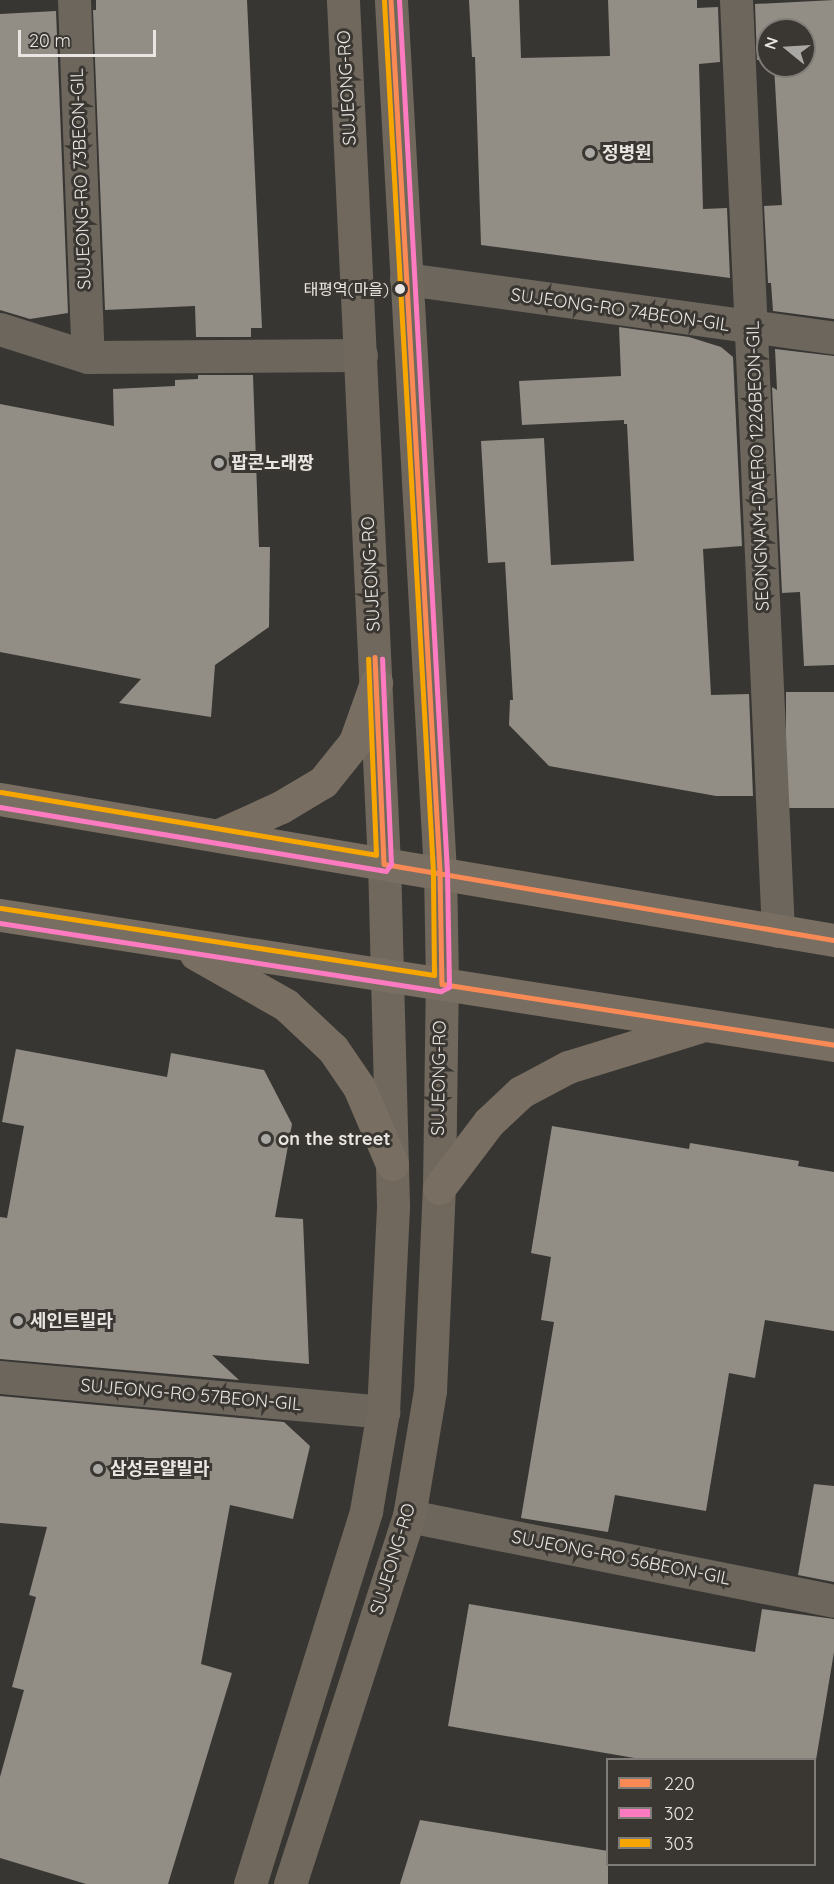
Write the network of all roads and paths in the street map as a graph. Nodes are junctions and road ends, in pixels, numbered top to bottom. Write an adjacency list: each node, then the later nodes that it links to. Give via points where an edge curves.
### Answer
1 (74, 0): 10 (street, SUJEONG-RO 73BEON-GIL)
2 (343, 0): 9 (main road, SUJEONG-RO)
3 (391, 0): 5 (main road, SUJEONG-RO)
4 (736, 0): 6 (street, SEONGNAM-DAERO 1226BEON-GIL)
5 (406, 279): 6 (street, SUJEONG-RO 74BEON-GIL); 15 (main road, SUJEONG-RO)
6 (752, 328): 8 (street, SUJEONG-RO 74BEON-GIL); 17 (street, SEONGNAM-DAERO 1226BEON-GIL)
7 (0, 329): 10 (street)
8 (834, 338)
9 (361, 355): 10 (street); 11 (main road, SUJEONG-RO)
10 (88, 357)
11 (376, 683): 13 (main road, via 355,742 323,782); 14 (main road, SUJEONG-RO)
12 (0, 799): 13 (main road)
13 (219, 836): 14 (main road)
14 (384, 864): 15 (main road); 20 (main road, SUJEONG-RO)
15 (440, 873): 17 (main road); 21 (main road, SUJEONG-RO)
16 (0, 915): 19 (main road)
17 (778, 931): 18 (main road)
18 (834, 940)
19 (176, 943): 20 (main road); 24 (main road, via 286,1005 333,1049 360,1087)
20 (387, 976): 21 (main road); 24 (main road, SUJEONG-RO)
21 (442, 984): 22 (main road); 25 (main road, SUJEONG-RO)
22 (707, 1024): 23 (main road); 25 (main road, via 568,1067 521,1092 489,1122)
23 (834, 1045)
24 (392, 1164): 27 (main road, SUJEONG-RO)
25 (439, 1188): 28 (main road, SUJEONG-RO, via 430,1391)
26 (0, 1377): 27 (street, SUJEONG-RO 57BEON-GIL)
27 (382, 1412): 30 (main road, SUJEONG-RO, via 366,1511)
28 (409, 1516): 29 (street, SUJEONG-RO 56BEON-GIL); 31 (main road, SUJEONG-RO)
29 (834, 1600)
30 (250, 1884)
31 (290, 1884)

